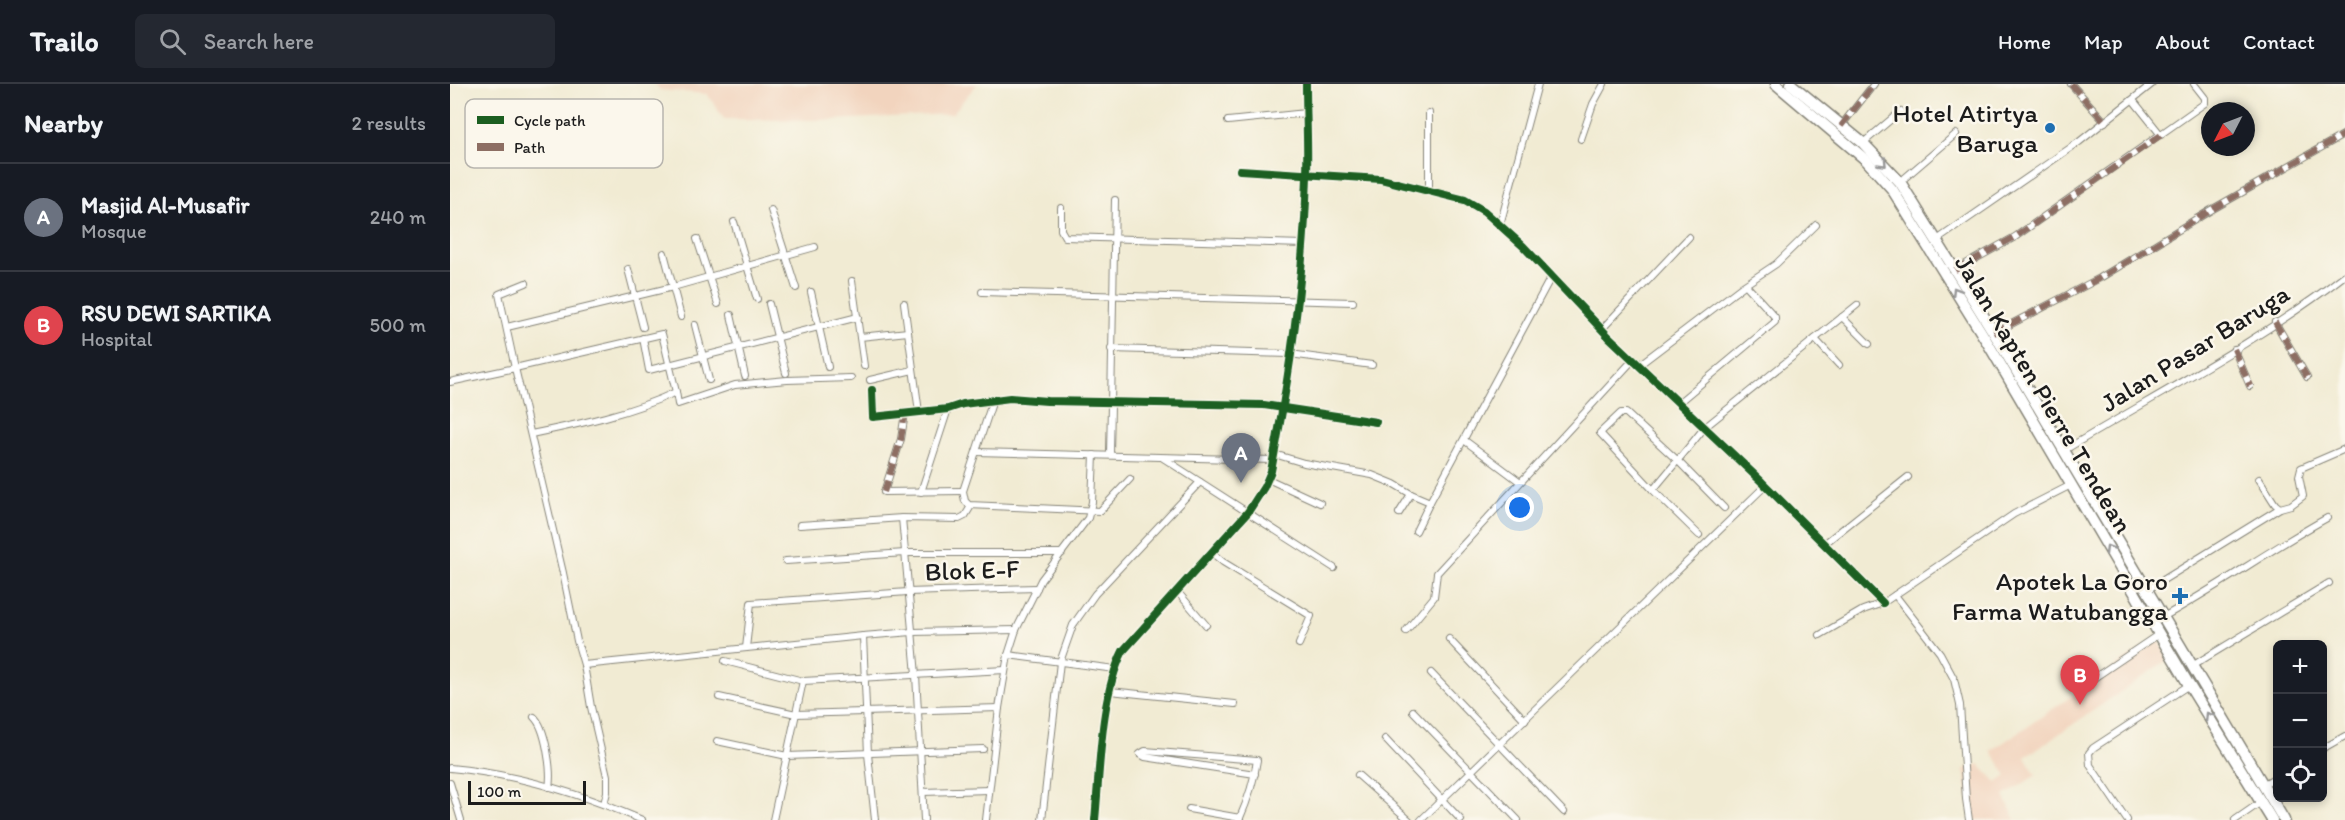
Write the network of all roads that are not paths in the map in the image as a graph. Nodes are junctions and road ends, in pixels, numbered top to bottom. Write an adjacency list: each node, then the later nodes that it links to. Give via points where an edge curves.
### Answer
1 (1306, 84): 12 (street)
2 (1538, 84): 30 (street)
3 (1604, 84): 20 (street)
4 (1776, 84): 116 (highway, Jalan Kapten Pierre Tendean, one-way to 4, via 1892,189 1866,160)
5 (1791, 84): 16 (highway, Jalan Kapten Pierre Tendean)
6 (1874, 84): 16 (street)
7 (2071, 84): 15 (street)
8 (2152, 84): 10 (street)
9 (2193, 84): 19 (street, via 2205,103)
10 (2133, 100): 15 (street); 19 (street)
11 (1901, 111): 21 (street)
12 (1306, 113): 14 (street); 23 (street)
13 (1429, 113): 25 (street)
14 (1228, 121)
15 (2105, 122): 35 (street)
16 (1841, 126): 21 (highway, Jalan Kapten Pierre Tendean)
17 (1956, 134): 24 (street)
18 (2345, 134): 73 (street, via 2100,278)
19 (2161, 135): 42 (street, via 2014,237)
20 (1581, 139)
21 (1863, 143): 24 (highway, Jalan Kapten Pierre Tendean, one-way to 24)
22 (1240, 170): 23 (street)
23 (1307, 174): 25 (street, via 1381,179); 36 (street)
24 (1900, 182): 35 (highway, Jalan Kapten Pierre Tendean)
25 (1429, 190): 30 (street, via 1471,202)
26 (1115, 200): 33 (street)
27 (1061, 208): 33 (street, via 1061,230 1065,237)
28 (771, 210): 39 (street)
29 (734, 222): 40 (street)
30 (1500, 225): 45 (street)
31 (1816, 225): 48 (street, via 1776,264)
32 (1689, 237): 71 (street)
33 (1113, 238): 36 (street); 53 (street)
34 (697, 239): 44 (street)
35 (1937, 240): 42 (highway, Jalan Kapten Pierre Tendean)
36 (1303, 244): 56 (street)
37 (815, 247): 39 (street)
38 (664, 253): 49 (street)
39 (786, 256): 40 (street); 50 (street)
40 (747, 267): 44 (street); 55 (street)
41 (628, 269): 54 (street)
42 (1954, 270): 73 (highway, Jalan Kapten Pierre Tendean)
43 (2345, 274): 66 (street, Jalan Pasar Baruga)
44 (710, 277): 49 (street); 59 (street)
45 (1551, 277): 71 (street); 113 (street)
46 (852, 281): 64 (street)
47 (526, 283): 68 (street, via 499,294)
48 (1746, 285): 86 (street); 105 (street, via 1775,321)
49 (673, 287): 54 (street); 63 (street)
50 (796, 288)
51 (811, 292): 70 (street)
52 (982, 292): 53 (street)
53 (1113, 294): 56 (street); 80 (street)
54 (634, 296): 68 (street); 69 (street)
55 (757, 299)
56 (1297, 300): 57 (street); 82 (street)
57 (1353, 302)
58 (904, 303): 72 (street)
59 (718, 304)
60 (769, 304): 75 (street)
61 (1857, 305): 65 (street)
62 (731, 315): 79 (street)
63 (681, 317)
64 (858, 317): 70 (street); 74 (street)
65 (1842, 317): 77 (street); 78 (street)
66 (2276, 322): 81 (street, Jalan Pasar Baruga); 95 (street)
67 (695, 325): 83 (street)
68 (507, 327): 91 (street)
69 (643, 327)
70 (818, 327): 75 (street); 90 (street)
71 (1602, 330): 84 (street)
72 (908, 332): 74 (street); 92 (street)
73 (1994, 333): 116 (highway, Jalan Kapten Pierre Tendean)
74 (860, 337): 89 (street)
75 (777, 338): 79 (street); 93 (street)
76 (643, 339): 88 (street, via 649,370); 88 (street, via 662,334); 91 (street)
77 (1815, 339): 87 (street); 111 (street)
78 (1869, 344)
79 (739, 348): 83 (street); 94 (street)
80 (1111, 349): 82 (street); 104 (street)
81 (2234, 349): 100 (street); 116 (street, Jalan Pasar Baruga)
82 (1290, 354): 85 (street); 106 (street)
83 (704, 357): 88 (street); 97 (street)
84 (1632, 360): 86 (street); 127 (street)
85 (1372, 365)
86 (1639, 365): 105 (street)
87 (1839, 365)
88 (669, 366): 102 (street)
89 (864, 366)
90 (828, 367)
91 (515, 368): 99 (street); 112 (street)
92 (913, 370): 98 (street); 108 (street)
93 (786, 373)
94 (745, 376)
95 (2307, 377)
96 (851, 378): 102 (street, via 735,385 678,404)
97 (709, 380)
98 (870, 380)
99 (450, 382)
100 (2250, 386)
101 (872, 390): 109 (street, via 873,417)
102 (676, 392): 112 (street, via 626,411)
103 (993, 400): 104 (street); 107 (street); 115 (street)
104 (1111, 402): 106 (street); 118 (street)
105 (1678, 403): 111 (street)
106 (1281, 406): 110 (street); 119 (street)
107 (948, 409): 108 (street); 132 (street)
108 (919, 412): 109 (street)
109 (905, 413): 132 (street, via 884,492)
110 (1376, 422)
111 (1704, 428): 121 (street); 129 (street)
112 (531, 434): 174 (street)
113 (1464, 440): 127 (street); 134 (street)
114 (2345, 449): 138 (street, via 2301,468 2303,496)
115 (976, 452): 117 (street); 131 (street)
116 (2059, 454): 128 (highway, Jalan Kapten Pierre Tendean); 156 (highway, Jalan Kapten Pierre Tendean)
117 (1094, 455): 118 (street); 139 (street)
118 (1110, 455): 120 (street)
119 (1274, 457): 120 (street); 124 (street); 133 (street, via 1372,475)
120 (1163, 458): 126 (street)
121 (1678, 461): 130 (street); 130 (street, via 1626,413 1602,431 1601,435); 137 (street)
122 (1908, 477): 147 (street)
123 (1130, 479): 139 (street, via 1103,509)
124 (1269, 479): 135 (street); 140 (street)
125 (2259, 479): 138 (street)
126 (1200, 482): 140 (street); 173 (street, via 1081,611)
127 (1519, 482): 163 (street, via 1437,573 1434,597)
128 (2071, 485): 158 (street, via 2014,514); 165 (highway, Jalan Kapten Pierre Tendean, one-way to 128)
129 (1765, 486): 147 (street); 193 (street)
130 (1653, 490): 146 (street)
131 (963, 491): 132 (street); 136 (street, via 964,501)
132 (921, 492)
133 (1411, 494): 134 (street); 141 (street)
134 (1430, 502): 145 (street)
135 (1320, 503)
136 (971, 506): 139 (street); 142 (street, via 959,519)
137 (1724, 508)
138 (2280, 508): 156 (street)
139 (1090, 511): 150 (street)
140 (1248, 512): 148 (street); 152 (street)
141 (1399, 513)
142 (902, 518): 144 (street); 149 (street)
143 (2327, 518): 160 (street)
144 (800, 525)
145 (1416, 531)
146 (1699, 535)
147 (1824, 544): 159 (street)
148 (1211, 552): 155 (street); 169 (street, via 1311,616)
149 (905, 553): 150 (street); 151 (street); 157 (street)
150 (1062, 553): 154 (street)
151 (786, 561)
152 (1334, 568)
153 (2329, 583): 175 (street)
154 (1037, 588): 157 (street, Blok E-F); 162 (street)
155 (1176, 590): 161 (street); 176 (street, via 1128,644)
156 (2147, 590): 160 (highway, Jalan Kapten Pierre Tendean)
157 (908, 592): 164 (street); 170 (street, Blok E-F, via 751,603)
158 (1895, 595): 159 (street); 231 (street, via 1940,653 1954,679 1960,705)
159 (1883, 603): 166 (street)
160 (2163, 617): 175 (highway, Jalan Kapten Pierre Tendean)
161 (1206, 625)
162 (1016, 630): 164 (street); 171 (street)
163 (1406, 631)
164 (912, 632): 167 (street); 179 (street)
165 (2159, 634): 181 (street); 183 (highway, Jalan Kapten Pierre Tendean)
166 (1820, 635)
167 (863, 636): 170 (street); 180 (street)
168 (1449, 639): 193 (street)
169 (1299, 644)
170 (746, 648): 174 (street)
171 (1008, 655): 173 (street); 177 (street)
172 (725, 661): 182 (street)
173 (1060, 662): 176 (street); 225 (street)
174 (584, 665): 215 (street, via 607,776)
175 (2191, 666): 210 (highway, Jalan Kapten Pierre Tendean)
176 (1115, 669): 184 (street)
177 (1005, 670): 179 (street); 187 (street)
178 (1431, 673): 197 (street)
179 (915, 675): 180 (street); 188 (street)
180 (866, 677): 182 (street); 190 (street)
181 (2094, 678)
182 (803, 681): 191 (street)
183 (2189, 685): 210 (highway, Jalan Kapten Pierre Tendean, one-way to 183); 232 (street, via 2089,753 2090,765)
184 (1110, 692): 186 (street); 226 (street)
185 (719, 697): 191 (street)
186 (1234, 704)
187 (999, 708): 188 (street); 211 (street)
188 (918, 709): 190 (street); 200 (street)
189 (1413, 711): 204 (street)
190 (867, 712): 191 (street); 201 (street)
191 (796, 714): 202 (street)
192 (534, 717): 209 (street, via 543,735 551,775)
193 (1525, 720): 197 (street)
194 (2345, 736): 198 (street)
195 (1385, 739): 213 (street)
196 (717, 741): 202 (street)
197 (1501, 744): 204 (street); 217 (street)
198 (2324, 748)
199 (982, 749): 200 (street)
200 (920, 750): 201 (street); 212 (street)
201 (868, 754): 202 (street); 222 (street)
202 (787, 756): 221 (street)
203 (450, 768): 209 (street, via 484,771)
204 (1472, 772): 213 (street); 230 (street)
205 (1255, 774): 205 (street, via 1257,760 1145,751 1140,754 1145,758); 218 (street)
206 (1358, 775): 227 (street)
207 (2273, 778): 210 (street)
208 (450, 783): 219 (street)
209 (549, 787): 215 (street)
210 (2258, 787): 214 (highway, Jalan Kapten Pierre Tendean); 235 (highway, Jalan Kapten Pierre Tendean)
211 (989, 790): 212 (street); 224 (street)
212 (923, 792): 223 (street)
213 (1443, 800): 228 (street); 229 (street)
214 (2261, 802): 233 (street); 234 (highway, Jalan Kapten Pierre Tendean)
215 (604, 804): 220 (street)
216 (1189, 809): 218 (street)
217 (1563, 812)
218 (1240, 819)
219 (461, 820)
220 (642, 820)
221 (773, 820)
222 (875, 820)
223 (924, 820)
224 (986, 820)
225 (1042, 820)
226 (1095, 820)
227 (1409, 820)
228 (1421, 820)
229 (1461, 820)
230 (1518, 820)
231 (1969, 820)
232 (2127, 820)
233 (2235, 820)
234 (2272, 820)
235 (2284, 820)

